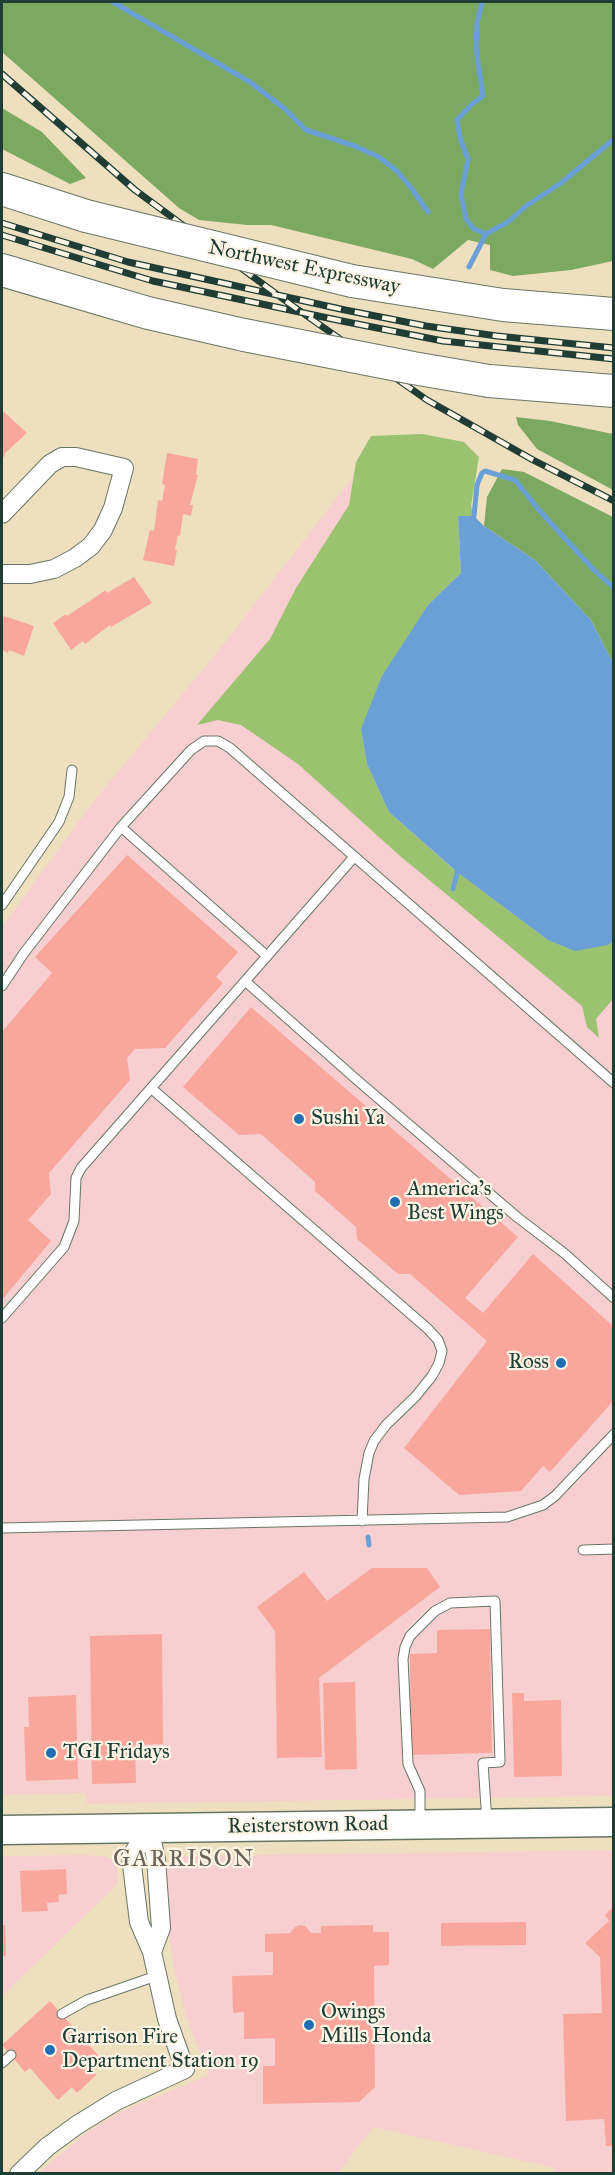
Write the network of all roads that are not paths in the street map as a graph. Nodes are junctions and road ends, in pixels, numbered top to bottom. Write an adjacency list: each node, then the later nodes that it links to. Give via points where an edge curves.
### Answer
1 (2, 189): 3 (highway, Northwest Expressway, bridge, via 86,216 352,281 503,305)
2 (2, 270): 4 (highway, bridge, via 148,313 244,335 489,381)
3 (614, 314)
4 (614, 391)
5 (2, 514): 6 (street, via 50,464 62,457 124,468 113,508 91,546 54,569)
6 (2, 574)
7 (72, 770): 10 (lane, via 69,797 59,822)
8 (121, 827): 9 (lane, via 191,750 204,741 218,741); 11 (lane); 13 (lane)
9 (354, 857): 11 (lane); 14 (lane)
10 (2, 905)
11 (267, 956): 12 (lane)
12 (245, 981): 15 (lane); 16 (lane)
13 (2, 986)
14 (614, 1083)
15 (151, 1088): 17 (lane, via 81,1167 76,1178 74,1221 67,1241); 19 (lane, via 438,1340 442,1351 432,1376 374,1441 364,1479)
16 (614, 1298)
17 (2, 1318)
18 (614, 1434): 19 (lane, via 555,1496 528,1511 507,1517)
19 (362, 1521): 20 (lane)
20 (2, 1528)
21 (614, 1549): 22 (lane)
22 (583, 1550)
23 (614, 1822): 24 (main road, Reisterstown Road)
24 (487, 1824): 25 (main road, Reisterstown Road); 25 (lane, via 483,1763 500,1762 495,1601 450,1603 435,1611 410,1636 405,1647 408,1764 420,1791)
25 (420, 1825): 26 (main road, Reisterstown Road)
26 (149, 1828): 27 (main road, Reisterstown Road); 28 (street, via 156,1859 160,1928); 28 (street, via 131,1857 139,1922)
27 (2, 1830)
28 (152, 1952): 29 (street)
29 (156, 1976): 30 (lane, via 87,2000); 33 (street, via 185,2068 116,2101 77,2125)
30 (62, 2014)
31 (10, 2055): 32 (lane)
32 (2, 2063)
33 (19, 2174)

